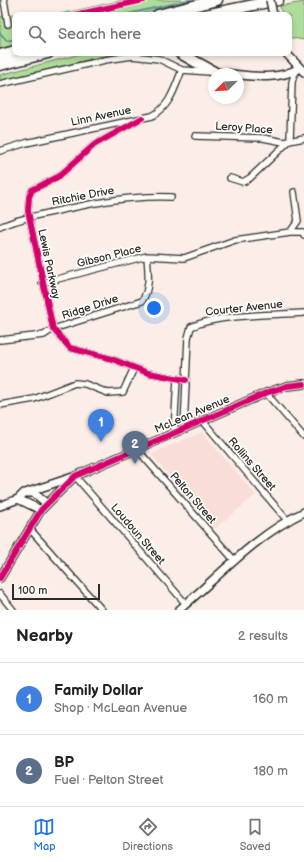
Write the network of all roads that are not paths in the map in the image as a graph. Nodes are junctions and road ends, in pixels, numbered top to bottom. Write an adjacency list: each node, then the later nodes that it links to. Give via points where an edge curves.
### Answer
1 (217, 0): 5 (highway)
2 (270, 0): 7 (street, bridge)
3 (278, 0): 6 (highway)
4 (3, 4): 8 (street)
5 (170, 12)
6 (220, 12)
7 (272, 12)
8 (8, 24)
9 (12, 52): 10 (highway)
10 (0, 55)
11 (36, 56): 14 (highway)
12 (185, 56): 15 (highway)
13 (289, 56): 17 (street)
14 (0, 65)
15 (208, 69)
16 (182, 70): 18 (street); 20 (street, via 159,59 132,56); 21 (street, Linn Avenue, via 166,104 156,114)
17 (302, 70): 19 (street, via 276,76); 24 (street, via 294,75 292,82)
18 (208, 72)
19 (244, 74)
20 (0, 84)
21 (142, 118): 25 (street, Linn Avenue); 29 (street, Lewis Parkway, via 94,145 58,177 32,190 28,200)
22 (195, 136): 24 (street, Leroy Place, via 263,138 284,142)
23 (304, 138): 24 (street, Leroy Place)
24 (290, 140): 26 (street, via 250,178 243,182)
25 (0, 150)
26 (230, 178)
27 (294, 192): 31 (street, via 298,221)
28 (171, 196): 29 (street, Ritchie Drive, via 104,200)
29 (29, 217): 30 (street, Ritchie Drive); 34 (street, Lewis Parkway)
30 (0, 227)
31 (290, 232): 32 (street, via 303,232); 33 (street, Gibson Place, via 235,240 184,258)
32 (304, 235)
33 (147, 256): 34 (street, Gibson Place); 36 (street, Ridge Drive, via 148,284 146,296 142,301)
34 (42, 283): 36 (street, Lewis Parkway)
35 (304, 313): 40 (street, Courter Avenue, via 218,320 202,322 192,327 188,338)
36 (54, 329): 37 (street, Ridge Drive, via 44,335); 38 (street, Lewis Parkway, via 70,348 112,359)
37 (0, 340)
38 (134, 368): 39 (street, Lewis Parkway); 43 (street, via 123,392 108,393 75,383 34,399)
39 (177, 378): 40 (street, Lewis Parkway); 46 (street)
40 (186, 380): 45 (street)
41 (304, 384): 42 (street, McLean Avenue)
42 (266, 393): 44 (street, McLean Avenue); 47 (street)
43 (0, 406)
44 (202, 420): 45 (street, McLean Avenue); 56 (street, Rollins Street)
45 (184, 428): 46 (street, McLean Avenue)
46 (174, 432): 48 (street, McLean Avenue)
47 (304, 438)
48 (136, 448): 49 (street, McLean Avenue); 58 (street, Pelton Street)
49 (75, 476): 50 (street); 52 (street, McLean Avenue); 61 (street, Loudoun Street)
50 (24, 493): 51 (street); 52 (street, via 34,493)
51 (18, 498): 53 (street); 54 (street)
52 (46, 503): 54 (street, McLean Avenue)
53 (0, 506)
54 (41, 510): 57 (street, McLean Avenue)
55 (304, 512): 56 (street)
56 (288, 520): 58 (street, via 261,538)
57 (29, 528): 59 (street, McLean Avenue); 63 (street)
58 (235, 561): 61 (street)
59 (0, 578)
60 (0, 594): 62 (street)
61 (186, 604): 64 (street)
62 (14, 610)
63 (102, 610)
64 (179, 610)

